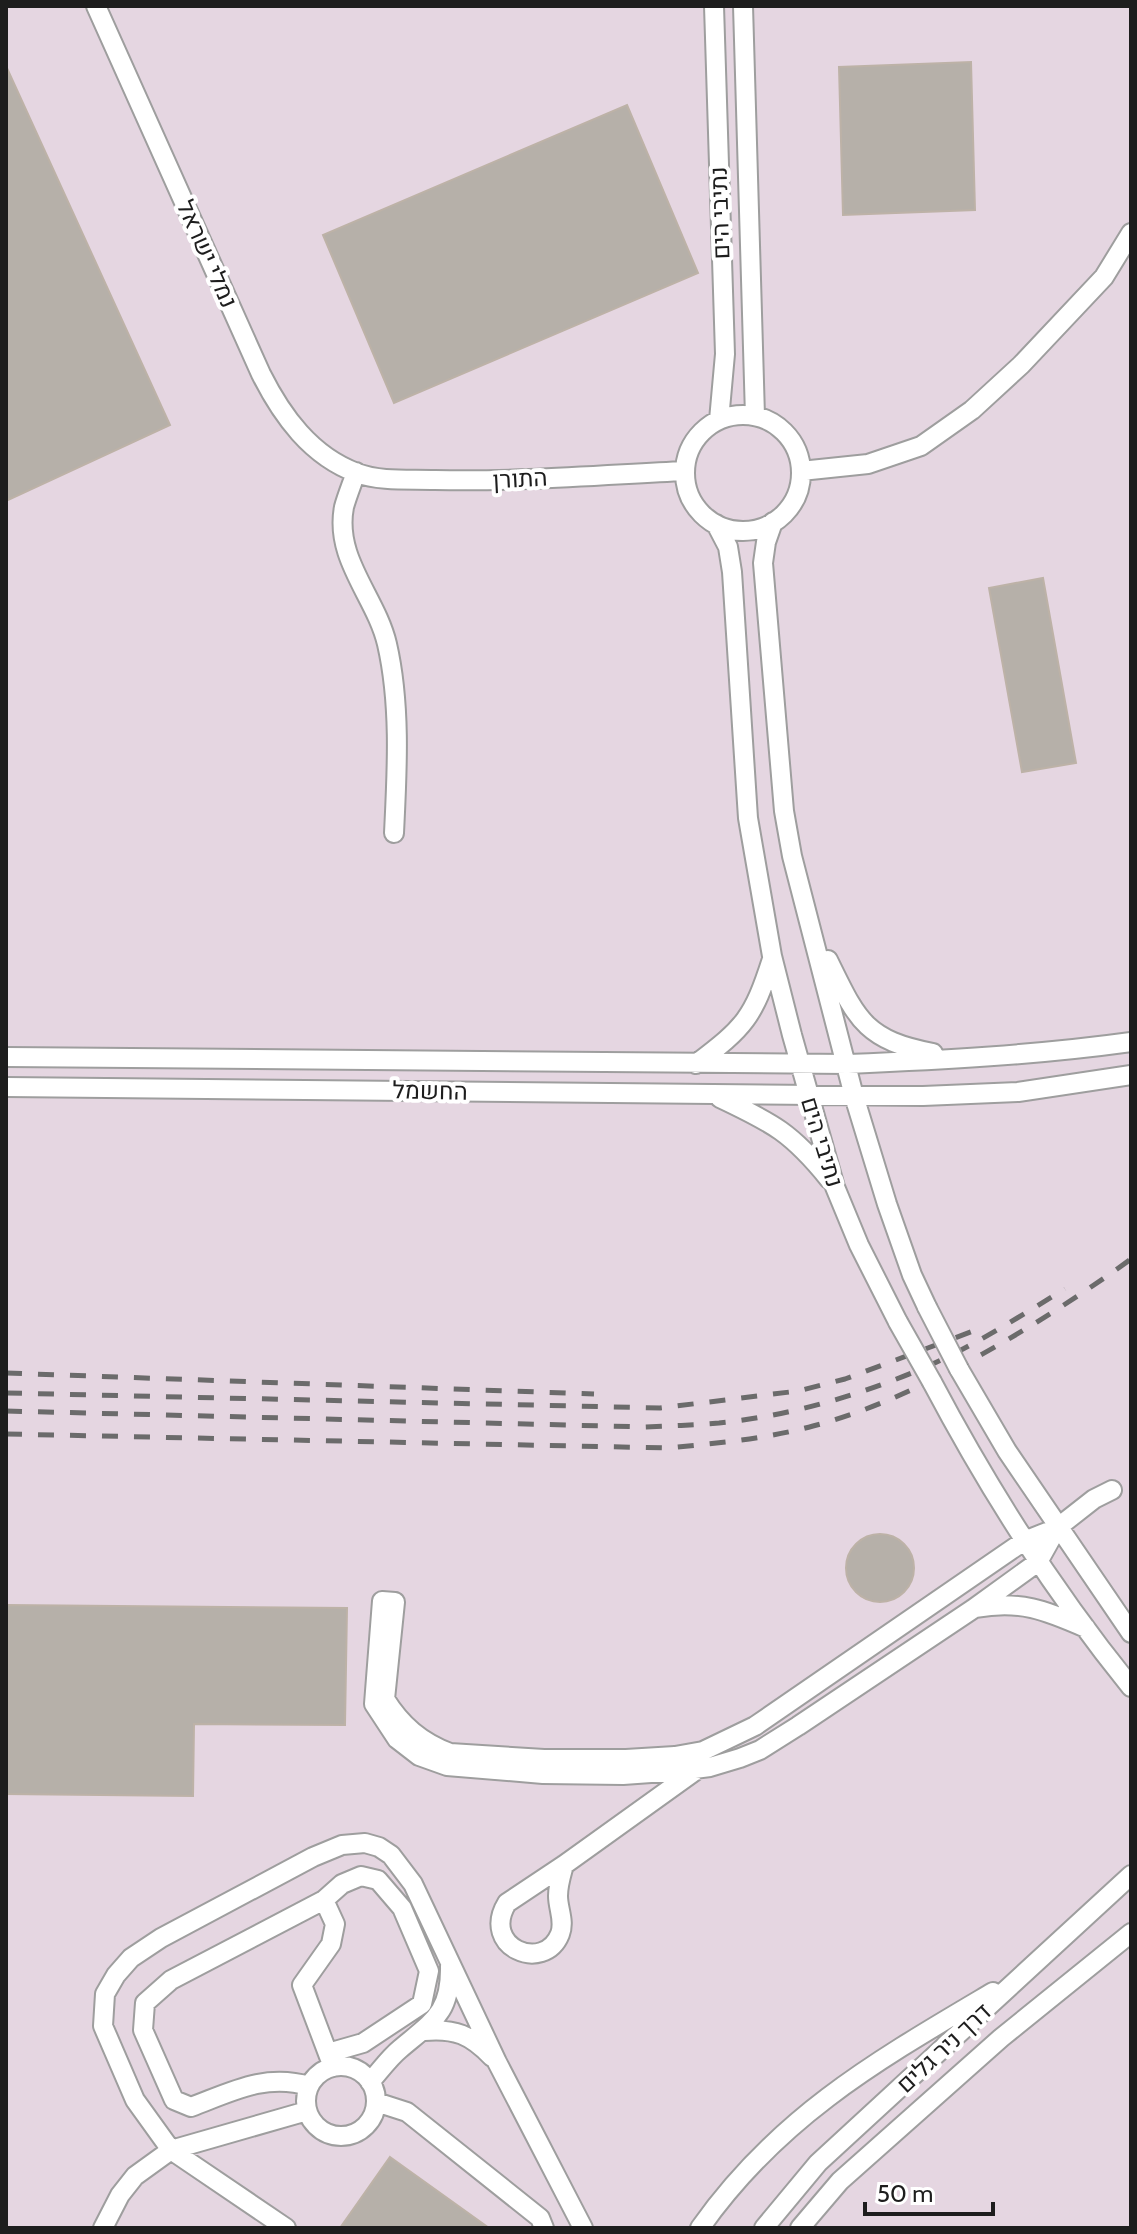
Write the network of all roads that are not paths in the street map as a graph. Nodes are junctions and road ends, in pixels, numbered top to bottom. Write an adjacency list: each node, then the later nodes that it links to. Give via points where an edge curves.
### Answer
1 (96, 6): 9 (street, נמלי ישראל, via 272,396 305,439)
2 (714, 6): 6 (street, נתיבי הים, via 725,354)
3 (743, 6): 5 (street, נתיבי הים)
4 (1131, 233): 8 (street, via 1104,277 972,410 921,446 868,464)
5 (755, 416): 6 (street); 8 (street, via 770,421 792,441)
6 (719, 420): 7 (street, via 695,440)
7 (685, 471): 9 (street, התורן, via 478,481 380,478); 11 (street, via 693,502)
8 (801, 471): 10 (street, via 794,500)
9 (356, 472): 12 (street, via 344,509 343,536 387,644 397,767)
10 (773, 522): 11 (street, via 745,531); 13 (street, נתיבי הים, via 763,563 769,652 784,811)
11 (716, 524): 14 (street, נתיבי הים, via 728,547 732,572 748,818)
12 (394, 833)
13 (810, 921): 17 (street, via 851,1008 863,1022 901,1047); 19 (street, נתיבי הים)
14 (772, 956): 18 (street, via 747,1020); 20 (street, נתיבי הים)
15 (1131, 1042): 17 (street)
16 (6, 1057): 18 (street, החשמל)
17 (968, 1059): 19 (street, החשמל)
18 (696, 1064): 20 (street, החשמל)
19 (848, 1064): 20 (street, החשמל); 25 (street, נתיבי הים)
20 (800, 1065): 24 (street, נתיבי הים)
21 (1131, 1075): 25 (street, החשמל, via 1018,1092)
22 (6, 1087): 23 (street, החשמל)
23 (714, 1095): 24 (street, החשמל); 26 (street, via 789,1135)
24 (808, 1096): 25 (street, החשמל); 26 (street, נתיבי הים)
25 (854, 1096): 28 (street, נתיבי הים, bridge, via 887,1204 927,1307 1007,1451)
26 (835, 1187): 29 (street, נתיבי הים, bridge, via 898,1322)
27 (1112, 1490): 28 (street)
28 (1057, 1528): 29 (street); 30 (street); 33 (street, נתיבי הים)
29 (1024, 1541): 30 (street, נתיבי הים); 35 (street)
30 (1038, 1562): 31 (street); 32 (street, נתיבי הים)
31 (973, 1609): 32 (street, via 1030,1606); 36 (street, via 760,1750)
32 (1086, 1628): 34 (street, נתיבי הים)
33 (1131, 1633)
34 (1131, 1687)
35 (755, 1726): 36 (street); 36 (street, via 703,1751 675,1756 544,1759 450,1753 415,1734 385,1699 389,1602 374,1704 387,1728 419,1756 447,1766 543,1774)
36 (699, 1769): 37 (street)
37 (564, 1865): 37 (street, via 507,1903 500,1921 511,1947 529,1954 555,1942 562,1924 558,1900)
38 (1131, 1875): 42 (street, דרך ניר גלים)
39 (324, 1900): 44 (street, via 335,1924 331,1944 302,1985); 44 (street, via 361,1876 378,1880 402,1908 429,1971 422,2004); 47 (street, via 171,1980 145,2003 143,2030 174,2100 191,2107 262,2081)
40 (1131, 1933): 57 (street, דרך ניר גלים, via 1001,2038 840,2181)
41 (450, 1960): 43 (street, via 449,1997); 45 (street); 50 (street, via 404,1869 379,1847 365,1843 342,1845 313,1857 131,1958 105,1994 103,2026 135,2100)
42 (1026, 1972): 55 (street, via 820,2101 771,2144); 56 (street, דרך ניר גלים, via 818,2163)
43 (424, 2031): 45 (street, via 447,2029 469,2038); 46 (street)
44 (331, 2060): 46 (street); 47 (street)
45 (497, 2062): 54 (street)
46 (370, 2082): 48 (street)
47 (309, 2086): 49 (street)
48 (376, 2102): 49 (street, via 370,2120 345,2136 318,2128); 53 (street, via 407,2112 540,2218)
49 (307, 2111): 50 (street)
50 (171, 2150): 51 (street, via 135,2176); 52 (street)
51 (103, 2228)
52 (286, 2228)
53 (544, 2228)
54 (583, 2228)
55 (700, 2228)
56 (764, 2228)
57 (800, 2228)

